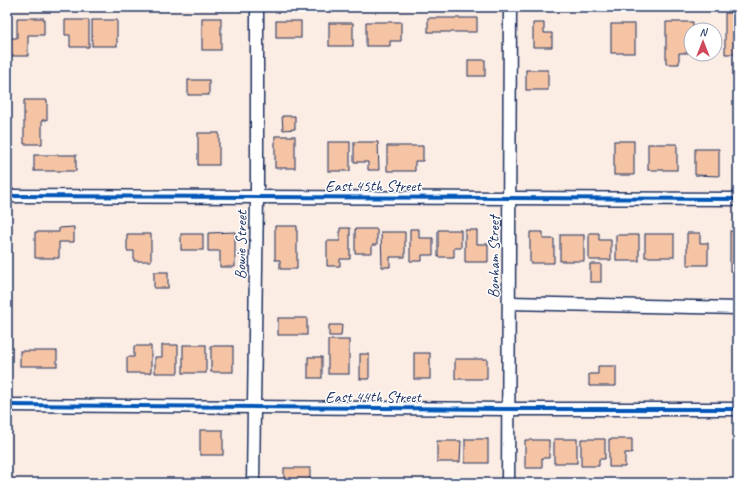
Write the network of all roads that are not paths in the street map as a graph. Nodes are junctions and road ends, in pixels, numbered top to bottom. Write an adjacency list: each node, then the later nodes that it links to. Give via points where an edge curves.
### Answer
1 (257, 7): 4 (street, Bowie Street)
2 (510, 7): 5 (street, Bonham Street)
3 (7, 196): 4 (street, East 45th Street)
4 (257, 196): 5 (street, East 45th Street); 10 (street, Bowie Street)
5 (509, 198): 6 (street, East 45th Street); 7 (street, Bonham Street)
6 (738, 199)
7 (509, 304): 8 (street); 11 (street, Bonham Street)
8 (738, 308)
9 (7, 405): 10 (street, East 44th Street)
10 (254, 407): 11 (street, East 44th Street); 13 (street, Bowie Street)
11 (508, 409): 12 (street, East 44th Street); 14 (street, Bonham Street)
12 (738, 409)
13 (253, 483)
14 (508, 483)

